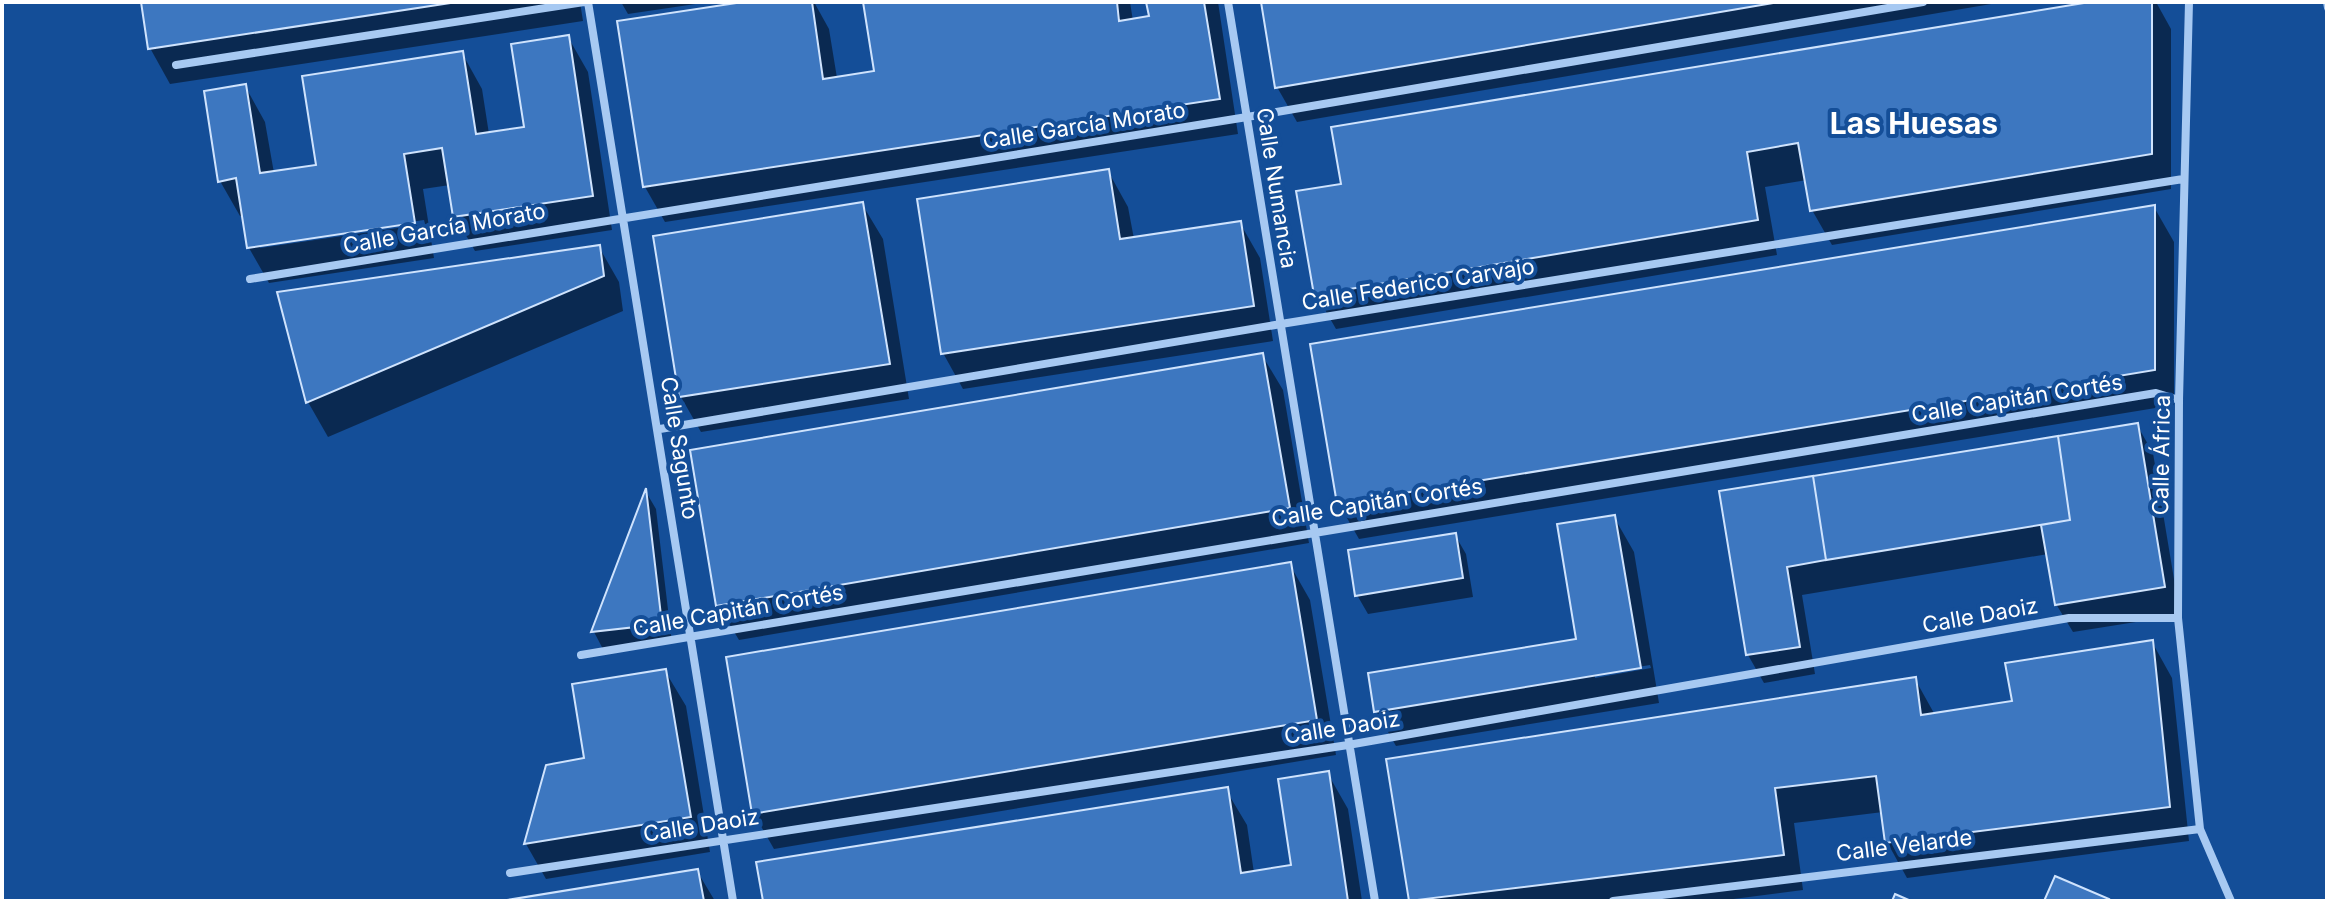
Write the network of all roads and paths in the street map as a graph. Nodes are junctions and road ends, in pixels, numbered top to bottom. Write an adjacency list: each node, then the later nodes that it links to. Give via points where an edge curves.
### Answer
1 (586, 2): 7 (street); 10 (street, Calle Sagunto)
2 (1228, 2): 8 (street, Calle Numancia)
3 (1923, 2): 8 (street, Calle García Morato)
4 (2189, 2): 9 (street, Calle África)
5 (2326, 2): 6 (lane)
6 (2327, 8)
7 (176, 65)
8 (1247, 117): 10 (street, Calle García Morato); 12 (street, Calle Numancia)
9 (2183, 179): 12 (street, Calle Federico Carvajo); 13 (street, Calle África)
10 (624, 216): 11 (street, Calle García Morato); 14 (street, Calle Sagunto)
11 (250, 279)
12 (1281, 324): 14 (street, Calle Federico Carvajo); 15 (street, Calle Numancia)
13 (2179, 400): 15 (street, Calle Capitán Cortés, via 2156,393); 16 (street, Calle África)
14 (660, 429): 17 (street, Calle Sagunto)
15 (1313, 531): 17 (street, Calle Capitán Cortés); 19 (street, Calle Numancia)
16 (2178, 618): 19 (street, Calle Daoiz, via 2069,618); 20 (street, Calle África)
17 (691, 636): 18 (street, Calle Capitán Cortés); 21 (street, Calle Sagunto)
18 (581, 655)
19 (1348, 745): 21 (street, Calle Daoiz); 24 (street, Calle Numancia)
20 (2200, 829): 25 (street, Calle Velarde); 26 (street, Calle África)
21 (723, 841): 22 (street, Calle Daoiz); 23 (street, Calle Sagunto)
22 (510, 873)
23 (733, 901)
24 (1375, 901)
25 (1613, 901)
26 (2231, 901)

